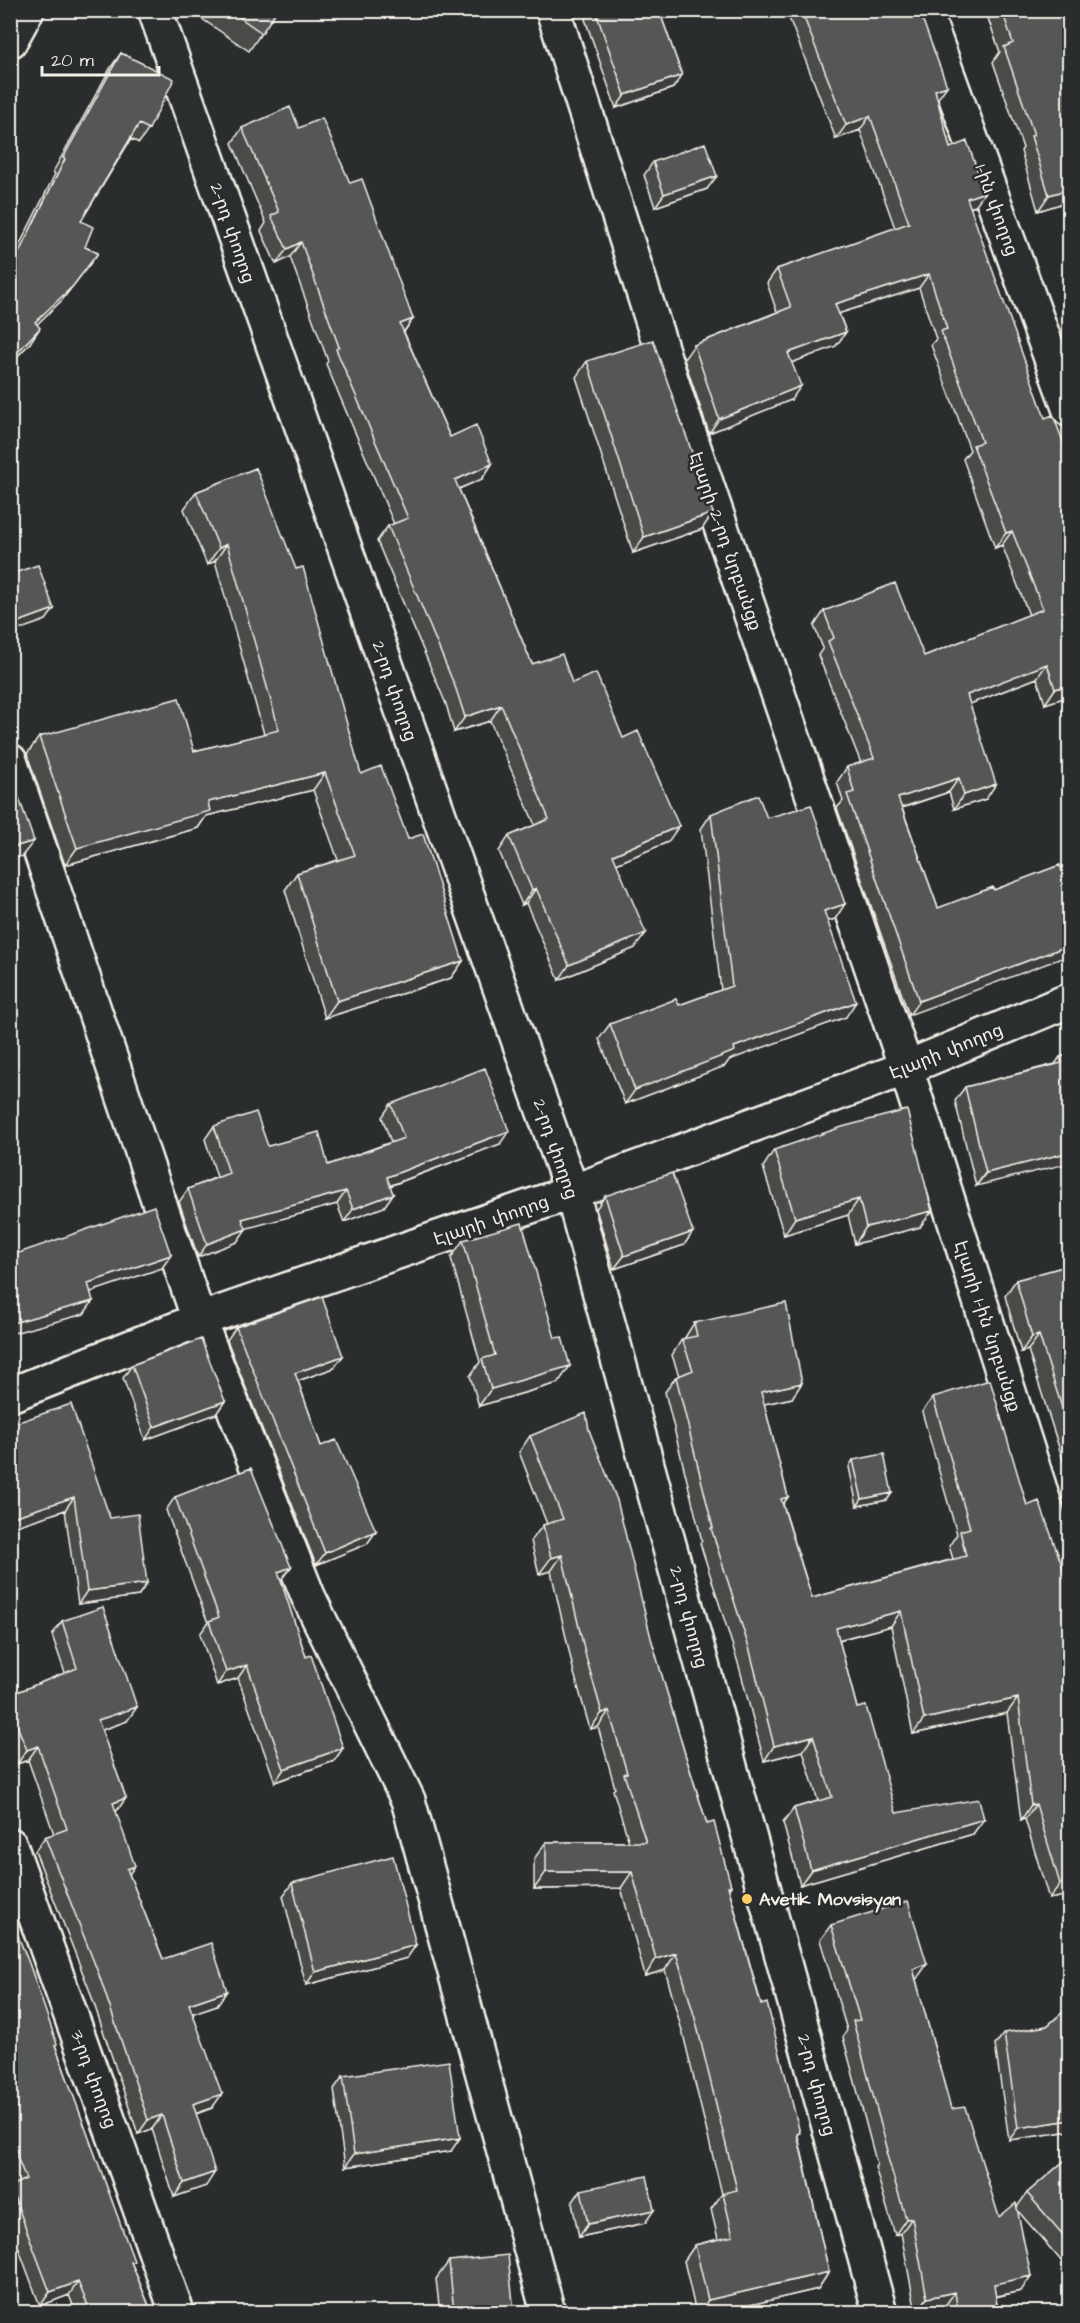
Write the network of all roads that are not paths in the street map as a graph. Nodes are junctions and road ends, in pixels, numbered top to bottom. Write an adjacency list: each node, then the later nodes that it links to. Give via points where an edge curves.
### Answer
1 (27, 10): 5 (street)
2 (155, 10): 10 (street, 2-րդ փողոց)
3 (553, 10): 9 (street, Էլարի 2-րդ նրբանցք, via 681,411)
4 (924, 10): 6 (street, 1-ին փողոց)
5 (10, 41)
6 (1070, 410)
7 (10, 761): 11 (street)
8 (1070, 1000): 9 (street, Էլարի փողոց)
9 (906, 1068): 10 (street, Էլարի փողոց); 13 (street, Էլարի 1-ին նրբանցք)
10 (572, 1192): 11 (street, Էլարի փողոց); 17 (street, 2-րդ փողոց)
11 (199, 1320): 12 (street, Էլարի փողոց); 16 (street, via 308,1596 408,1800)
12 (10, 1395)
13 (1070, 1584)
14 (10, 1845): 15 (street, 3-րդ փողոց)
15 (177, 2313)
16 (548, 2313)
17 (880, 2313)

